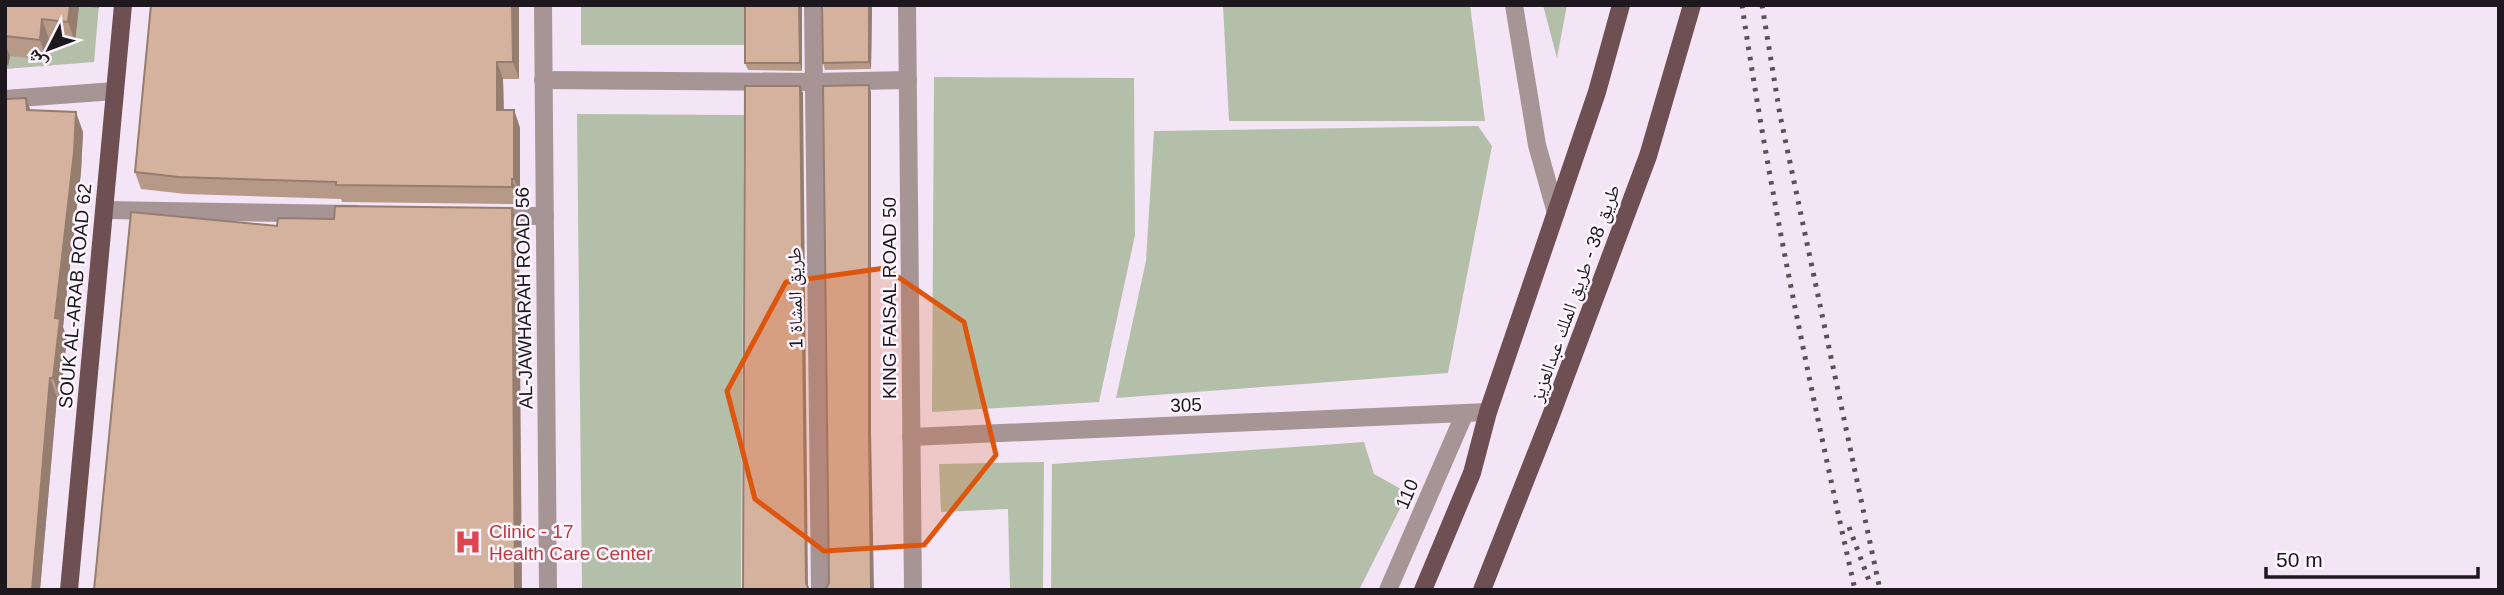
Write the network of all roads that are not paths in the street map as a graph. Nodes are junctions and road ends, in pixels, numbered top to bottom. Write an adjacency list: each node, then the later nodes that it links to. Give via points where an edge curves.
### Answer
1 (123, 5): 11 (main road, SOUK AL-ARAB ROAD 62)
2 (543, 5): 8 (street, AL-JAWHARAH ROAD 56)
3 (813, 5): 10 (street, طريق المشاة 1)
4 (907, 5): 9 (street, KING FAISAL ROAD 50)
5 (1514, 5): 14 (street, via 1536,145)
6 (1621, 5): 14 (main road)
7 (1692, 5): 21 (main road, طريق 38 - طريق الملك عبدالعزيز, via 1648,156)
8 (543, 80): 10 (street); 17 (street, AL-JAWHARAH ROAD 56)
9 (908, 80): 10 (street); 20 (street, KING FAISAL ROAD 50)
10 (814, 82): 24 (street, طريق المشاة 1)
11 (115, 91): 12 (street); 13 (main road, SOUK AL-ARAB ROAD 62)
12 (5, 99)
13 (104, 210): 15 (street); 22 (main road, SOUK AL-ARAB ROAD 62)
14 (1556, 213): 18 (main road)
15 (379, 214)
16 (476, 215): 17 (street)
17 (545, 216): 23 (street, AL-JAWHARAH ROAD 56)
18 (1488, 412): 19 (street, 305); 27 (main road, via 1472,473)
19 (1464, 415): 20 (street, 305); 26 (street, 110)
20 (911, 436): 25 (street, KING FAISAL ROAD 50)
21 (1484, 587)
22 (69, 590)
23 (548, 590)
24 (820, 590)
25 (913, 590)
26 (1388, 590)
27 (1423, 590)

